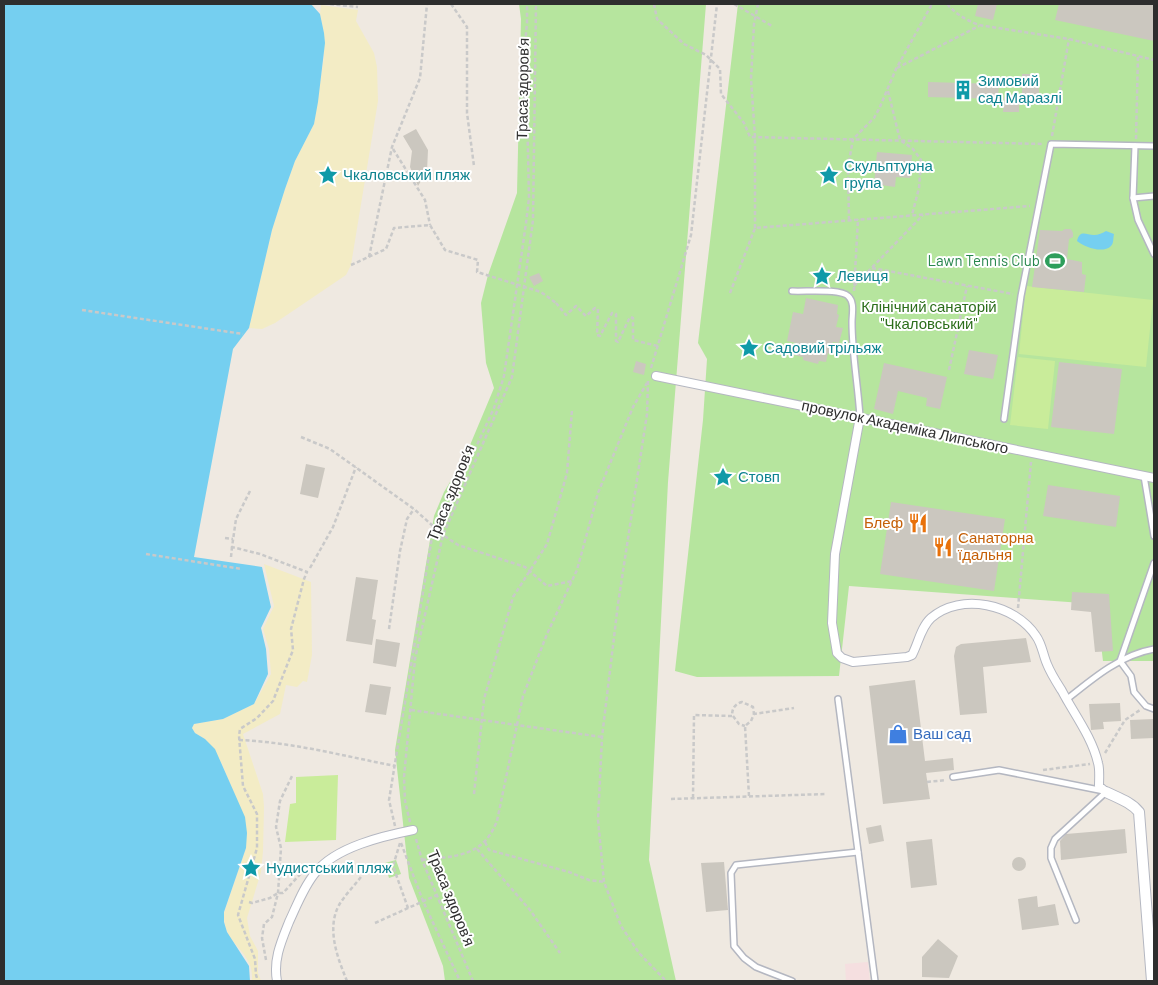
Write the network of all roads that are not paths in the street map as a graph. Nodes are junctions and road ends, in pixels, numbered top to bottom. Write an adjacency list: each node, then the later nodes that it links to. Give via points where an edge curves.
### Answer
1 (1135, 146): 2 (lane); 4 (lane); 9 (lane, via 1051,144 1021,296)
2 (1154, 146)
3 (1154, 196): 4 (lane)
4 (1133, 198): 5 (lane, via 1138,220)
5 (1154, 254)
6 (792, 291): 8 (lane, via 838,292 847,294 852,300 852,340)
7 (652, 374): 8 (street, провулок Академіка Липського)
8 (860, 417): 10 (street, провулок Академіка Липського); 17 (street, via 835,554 832,623 837,653 853,662 907,657 912,655 929,620 947,609 984,604 1017,618 1038,637 1048,666)
9 (1004, 419)
10 (1144, 476): 11 (street, провулок Академіка Липського); 12 (lane)
11 (1154, 478)
12 (1154, 536)
13 (1154, 563): 15 (lane)
14 (1154, 649): 15 (lane)
15 (1120, 661): 17 (lane); 18 (lane, via 1131,676 1134,692 1146,706)
16 (838, 699): 22 (lane)
17 (1066, 700): 20 (street, via 1089,738 1098,763 1099,786)
18 (1154, 709)
19 (953, 777): 20 (lane, via 999,770)
20 (1106, 792): 23 (lane, via 1055,838 1051,848 1051,858); 27 (street, via 1133,804 1139,812)
21 (413, 830): 24 (street, via 369,840 328,860 317,870 309,880 280,943 276,959)
22 (858, 852): 25 (lane, via 736,865 731,873 734,946 756,967); 26 (lane)
23 (1076, 920)
24 (277, 978)
25 (792, 981)
26 (875, 981)
27 (1152, 981)

